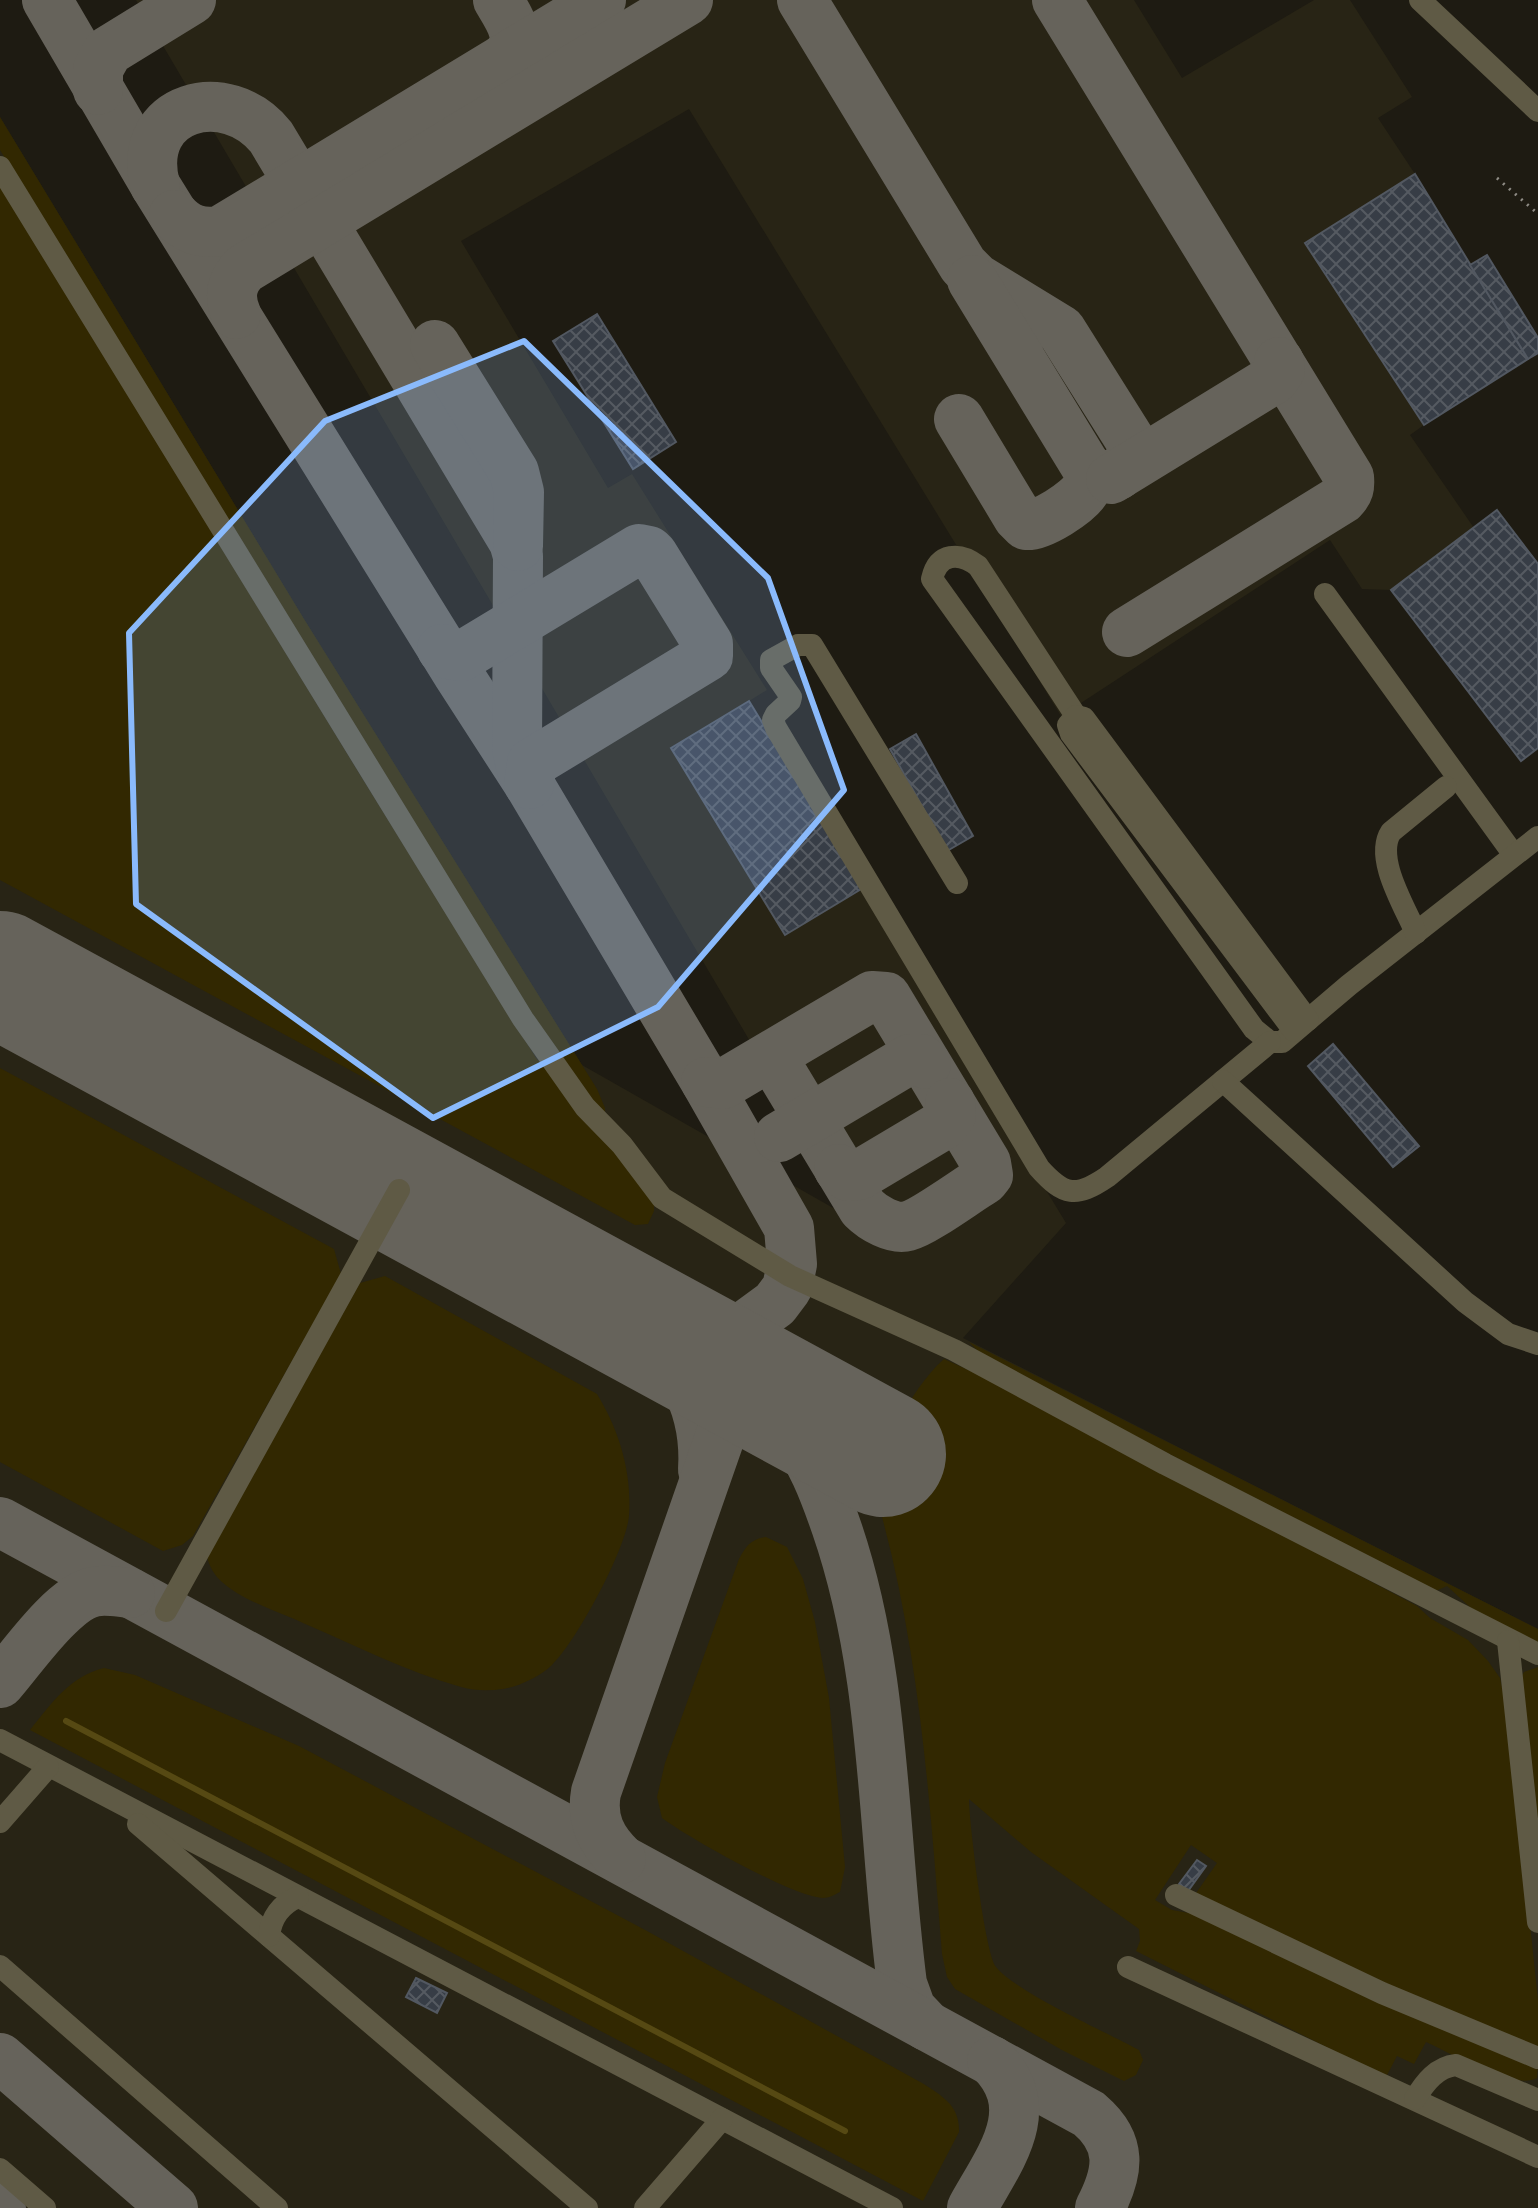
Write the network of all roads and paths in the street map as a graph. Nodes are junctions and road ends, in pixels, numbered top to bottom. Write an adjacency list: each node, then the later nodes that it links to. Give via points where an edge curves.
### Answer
1 (1420, 0): 2 (street)
2 (1538, 111)
3 (0, 167): 18 (street, via 523,1019 585,1107 662,1198 790,1276 954,1350)
4 (1497, 178): 5 (path)
5 (1538, 214)
6 (1325, 594): 9 (street)
7 (1446, 787): 11 (street, via 1385,841 1384,855)
8 (1538, 837): 9 (street)
9 (1514, 855): 11 (street)
10 (957, 883): 14 (street, via 812,645 798,645 771,660 791,697 773,720 776,728 1051,1182 1070,1192 1087,1191)
11 (1416, 933): 12 (street)
12 (1301, 1026): 13 (street, via 1282,1042); 13 (street, via 1084,718 1076,716 978,566 954,555 940,562 932,579 1254,1029)
13 (1270, 1042): 14 (street)
14 (1223, 1081): 16 (street, via 1465,1302 1508,1334)
15 (399, 1190): 17 (street)
16 (1538, 1344)
17 (166, 1611)
18 (1508, 1641): 19 (street); 26 (street)
19 (1538, 1654)
20 (0, 1740): 21 (street)
21 (48, 1767): 22 (street); 23 (street)
22 (107, 1798): 25 (street); 27 (street)
23 (0, 1822)
24 (1176, 1895): 30 (street, via 1439,2019)
25 (298, 1897): 27 (street, via 281,1907); 33 (street)
26 (1538, 1922)
27 (269, 1936): 39 (street)
28 (0, 1966): 38 (street)
29 (1128, 1967): 31 (street)
30 (1538, 2058)
31 (1415, 2099): 32 (street, via 1434,2075 1456,2065); 34 (street)
32 (1538, 2100)
33 (722, 2119): 36 (street); 40 (street)
34 (1538, 2157)
35 (0, 2169): 37 (street)
36 (890, 2207)
37 (45, 2208)
38 (277, 2208)
39 (587, 2208)
40 (645, 2208)

